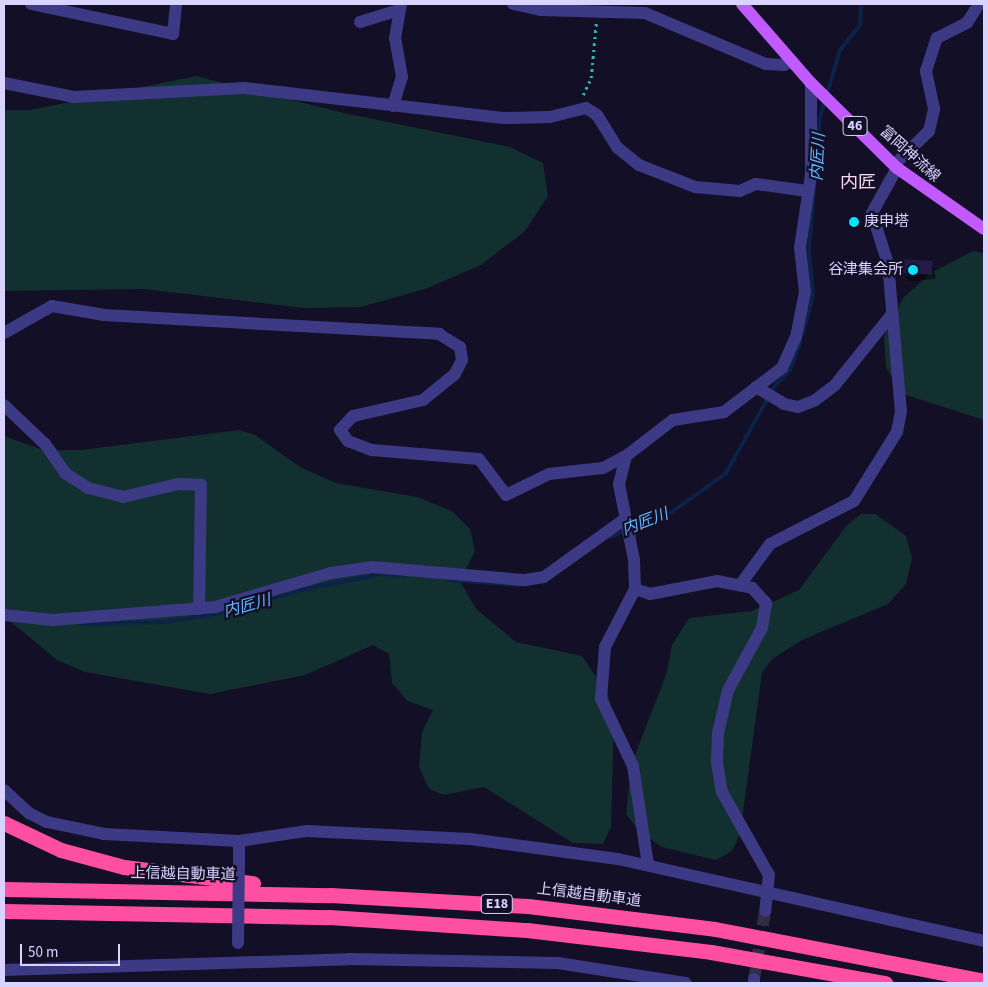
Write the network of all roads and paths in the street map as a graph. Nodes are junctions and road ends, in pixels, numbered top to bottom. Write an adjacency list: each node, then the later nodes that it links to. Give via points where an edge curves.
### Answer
1 (31, 4): 2 (street, via 173,34)
2 (176, 4)
3 (513, 4): 7 (street, via 541,10)
4 (742, 4): 9 (main road, 富岡神流線 / 46)
5 (979, 4): 14 (street, via 967,23 937,38 926,71 934,109 929,131)
6 (399, 8): 8 (street); 12 (street, via 394,38 402,77)
7 (596, 9): 9 (street, via 645,14 766,64 784,65); 13 (path, via 591,78)
8 (360, 22)
9 (792, 61): 11 (main road, 富岡神流線 / 46)
10 (4, 83): 12 (street, via 74,97 244,88)
11 (811, 83): 14 (main road, 富岡神流線 / 46); 15 (street)
12 (393, 106): 13 (street, via 503,118 550,117)
13 (576, 110): 15 (street, via 586,108 597,115 618,148 639,165 695,187 740,191 756,184)
14 (896, 166): 16 (main road, 富岡神流線 / 46); 17 (street, via 872,213 888,264)
15 (808, 191): 19 (street, via 800,248 805,292 796,337 782,368)
16 (984, 229)
17 (892, 314): 19 (street, via 835,385 814,401 798,407 784,404); 23 (street, via 901,412 897,432 854,501 770,544)
18 (4, 332): 21 (street, via 52,306 104,315 439,334 460,347 462,360 456,374 423,400 353,416 340,430 348,441 372,450 479,459 506,495 549,474 603,468)
19 (756, 387): 21 (street, via 724,412 673,420)
20 (4, 405): 25 (street, via 45,444 64,473 88,488 123,497 178,484 201,485)
21 (626, 456): 22 (street, via 619,484)
22 (626, 518): 24 (street); 25 (street, via 544,577 480,580 434,570 372,567 331,573)
23 (740, 585): 24 (street, via 717,581 650,594); 32 (street, via 764,598 766,616 728,690 718,733 717,762 722,792 769,875)
24 (635, 589): 30 (street, via 604,647 600,681 601,699 633,766)
25 (199, 609): 26 (street, via 53,620)
26 (4, 615)
27 (4, 790): 29 (street, via 29,813 48,822 104,834)
28 (4, 823): 33 (highway, via 61,850 154,873)
29 (239, 841): 30 (street, via 307,831 380,832 470,839); 39 (street, bridge)
30 (648, 865): 32 (street)
31 (4, 889): 33 (highway, 上信越自動車道 / E18, via 330,894)
32 (769, 891): 34 (street); 38 (street)
33 (528, 906): 41 (highway, 上信越自動車道 / E18, via 715,929)
34 (765, 910)
35 (4, 911): 36 (highway, E18)
36 (119, 913): 37 (highway); 43 (highway, E18, via 329,917 526,930 711,952)
37 (4, 916)
38 (984, 941)
39 (237, 960): 40 (street, via 146,969); 42 (street, via 558,963)
40 (4, 970)
41 (984, 981)
42 (685, 983)
43 (885, 983)

